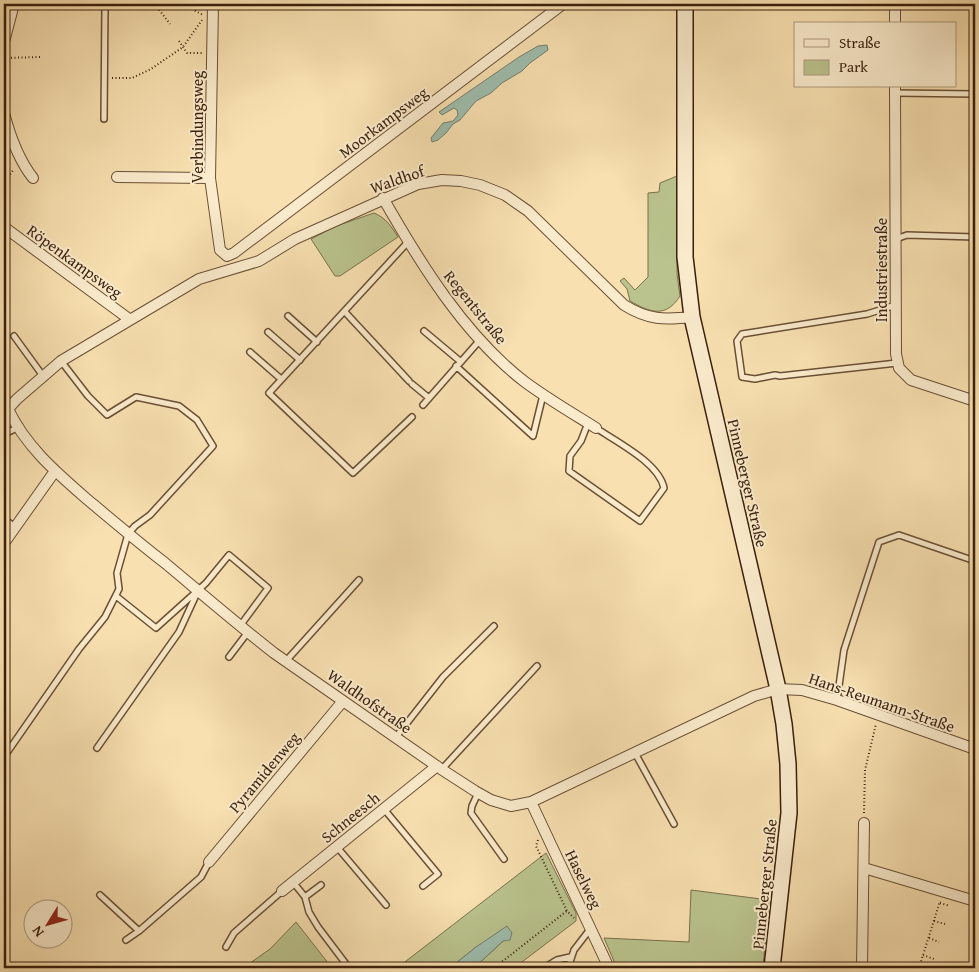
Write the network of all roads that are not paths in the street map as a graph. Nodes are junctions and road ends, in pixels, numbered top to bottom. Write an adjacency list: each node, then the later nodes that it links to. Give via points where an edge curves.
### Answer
1 (14, 4): 8 (street)
2 (105, 4): 12 (lane)
3 (213, 4): 15 (street, Verbindungsweg)
4 (563, 4): 21 (street, Moorkampsweg, via 234,253 227,256)
5 (685, 4): 25 (main road, Pinneberger Straße, via 685,257)
6 (895, 4): 7 (street)
7 (895, 22)
8 (4, 42)
9 (895, 90): 10 (lane); 19 (street, Industriestraße)
10 (975, 94)
11 (4, 113): 14 (street, via 21,160)
12 (104, 120)
13 (117, 177): 15 (street)
14 (33, 178)
15 (210, 178): 21 (street, Verbindungsweg)
16 (383, 198): 20 (street, Regentstraße); 25 (street, Waldhof, via 418,184 442,180 480,185 505,195 528,211 624,305 652,318); 26 (street, Waldhof, via 295,239 259,261 199,279)
17 (4, 227): 26 (street, Röpenkampsweg)
18 (975, 237): 19 (lane, via 907,235)
19 (895, 239): 22 (street, Industriestraße)
20 (408, 242): 23 (lane); 30 (street, Regentstraße)
21 (220, 250)
22 (896, 305): 35 (street, Industriestraße); 35 (lane, via 867,314 742,334 737,341 742,377 755,379)
23 (345, 312): 31 (lane); 40 (lane, via 410,383)
24 (288, 316): 31 (lane)
25 (692, 317): 62 (main road, Pinneberger Straße)
26 (129, 320): 34 (street)
27 (424, 331): 36 (lane)
28 (268, 332): 33 (lane)
29 (14, 336): 37 (lane)
30 (480, 340): 36 (lane); 39 (street, Regentstraße)
31 (317, 342): 33 (lane)
32 (250, 352): 38 (lane)
33 (300, 360): 38 (lane)
34 (61, 361): 37 (street); 51 (lane, via 107,415 136,397 178,406 197,420 213,446 150,515)
35 (898, 363): 41 (street, via 911,380)
36 (458, 364): 39 (lane, via 533,436); 40 (lane)
37 (43, 377): 43 (street)
38 (281, 379): 44 (lane, via 269,393 353,473)
39 (543, 395): 45 (street, Regentstraße)
40 (429, 398): 42 (lane)
41 (975, 401)
42 (423, 405)
43 (6, 410): 46 (street, Waldhofstraße)
44 (412, 417)
45 (592, 425): 45 (lane, via 570,456 569,471 640,521 664,488 662,479 650,464)
46 (17, 428): 47 (lane); 48 (street, Waldhofstraße)
47 (4, 434)
48 (55, 471): 50 (street); 51 (street, Waldhofstraße)
49 (4, 518): 50 (lane)
50 (15, 526): 52 (street)
51 (128, 534): 55 (street, Waldhofstraße); 56 (lane, via 117,573 119,589)
52 (4, 543)
53 (975, 561): 63 (lane, via 898,535 879,542 844,650)
54 (359, 580): 60 (lane)
55 (198, 590): 56 (lane, via 156,628); 58 (street, Waldhofstraße); 58 (lane, via 229,555 268,588); 66 (lane, via 180,632)
56 (116, 596): 69 (lane, via 105,617 79,649)
57 (494, 626): 65 (lane, via 443,678)
58 (244, 629): 59 (lane); 60 (street, Waldhofstraße)
59 (229, 656)
60 (286, 661): 64 (street, Waldhofstraße)
61 (537, 666): 70 (lane)
62 (778, 689): 63 (street, Hans-Reumann-Straße, via 802,690); 68 (street, Waldhofstraße, via 760,694); 97 (main road, Pinneberger Straße, via 788,764 789,813)
63 (837, 700): 67 (street, Hans-Reumann-Straße)
64 (343, 701): 65 (street, Waldhofstraße); 78 (street, Pyramidenweg)
65 (396, 737): 70 (street, Waldhofstraße)
66 (97, 748)
67 (975, 750)
68 (635, 752): 72 (street, Waldhofstraße); 75 (lane)
69 (4, 758)
70 (439, 768): 71 (street, Waldhofstraße); 73 (street, Schneesch)
71 (478, 792): 72 (street, Waldhofstraße, via 511,806); 77 (lane, via 471,813)
72 (530, 802): 88 (street, Haselweg)
73 (384, 809): 76 (street, Schneesch); 82 (lane, via 438,874)
74 (864, 823): 79 (street)
75 (674, 824)
76 (337, 847): 80 (street, Schneesch); 87 (lane)
77 (504, 859)
78 (209, 862): 89 (lane, via 201,877)
79 (864, 868): 86 (street); 98 (street)
80 (293, 882): 83 (street, Schneesch); 85 (lane)
81 (321, 886): 85 (lane)
82 (423, 886)
83 (282, 891): 91 (lane, via 234,933)
84 (100, 896): 89 (lane)
85 (305, 897): 93 (lane, via 318,927)
86 (975, 901)
87 (386, 905)
88 (591, 928): 92 (lane); 96 (street, Haselweg)
89 (139, 931): 90 (lane)
90 (126, 940)
91 (226, 947)
92 (570, 958): 94 (lane, via 557,960); 95 (lane)
93 (349, 968)
94 (544, 968)
95 (568, 968)
96 (610, 968)
97 (772, 968)
98 (862, 968)

